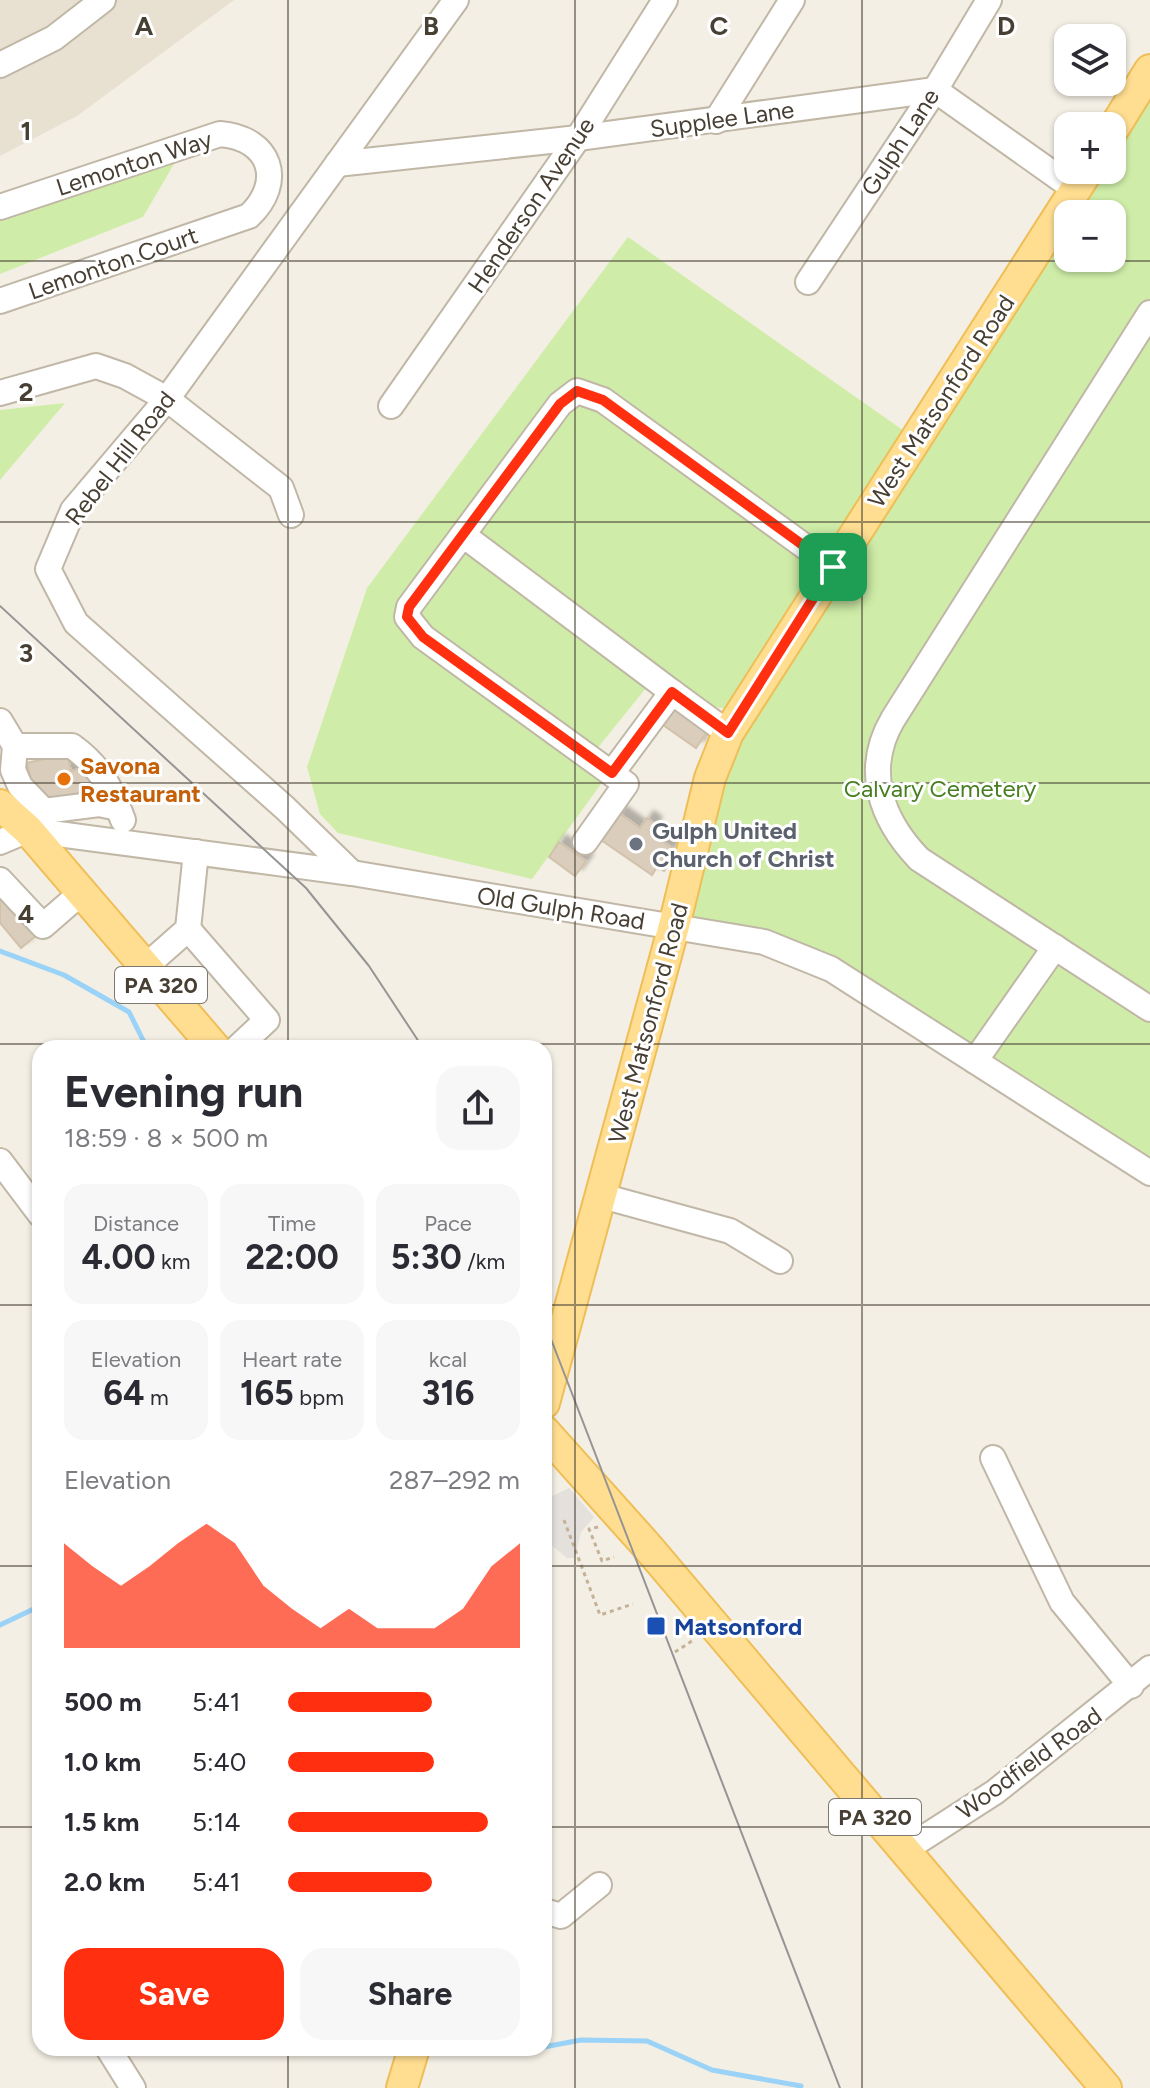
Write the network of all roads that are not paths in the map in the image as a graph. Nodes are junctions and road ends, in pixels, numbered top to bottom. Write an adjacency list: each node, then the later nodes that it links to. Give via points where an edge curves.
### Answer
1 (103, 0): 6 (street, via 54,38)
2 (456, 0): 13 (street, Rebel Hill Road)
3 (665, 0): 11 (street, Henderson Avenue)
4 (792, 0): 10 (street)
5 (989, 0): 8 (street, Gulph Lane)
6 (0, 65)
7 (1150, 70): 9 (main road)
8 (935, 90): 10 (street, Supplee Lane); 12 (street); 17 (street, Gulph Lane)
9 (1124, 112)
10 (716, 121): 11 (street, Supplee Lane)
11 (578, 138): 13 (street, Supplee Lane); 22 (street, Henderson Avenue)
12 (1054, 163)
13 (337, 164): 21 (street, Rebel Hill Road)
14 (1079, 184): 25 (main road, West Matsonford Road)
15 (0, 207): 16 (street, Lemonton Way, via 220,134 253,143 270,172 270,189 249,216)
16 (225, 225): 18 (street, Lemonton Court)
17 (808, 282)
18 (0, 301)
19 (1150, 313): 43 (street, via 879,743 883,806 898,837 919,859)
20 (0, 393): 21 (street, via 96,366)
21 (167, 399): 23 (street, via 281,488); 38 (street, Rebel Hill Road, via 73,510 48,569 53,582 76,623)
22 (391, 406)
23 (291, 515)
24 (463, 535): 25 (street, via 560,404 577,391 603,400); 26 (street); 30 (street, via 409,607 412,627)
25 (833, 567): 28 (main road, West Matsonford Road)
26 (672, 692): 28 (street); 30 (street)
27 (0, 721): 29 (street)
28 (728, 733): 41 (main road, West Matsonford Road, via 710,778)
29 (15, 746): 32 (street, via 72,746 102,772); 32 (street, via 13,770 44,811 99,804)
30 (612, 773): 35 (street, via 626,784)
31 (0, 805): 33 (main road, PA 320)
32 (118, 808): 36 (street)
33 (28, 830): 34 (street); 36 (street, Old Gulph Road); 40 (main road, PA 320)
34 (0, 842)
35 (585, 842)
36 (125, 843): 37 (street, Old Gulph Road)
37 (196, 852): 38 (street, Old Gulph Road); 42 (street)
38 (352, 873): 41 (street, Old Gulph Road)
39 (0, 880): 40 (street, via 43,926)
40 (81, 893): 44 (main road, PA 320)
41 (674, 926): 48 (street, Old Gulph Road, via 790,950 831,969); 51 (main road, West Matsonford Road)
42 (188, 929): 44 (street); 47 (street, via 267,1020)
43 (1055, 947): 45 (street); 48 (street)
44 (145, 967): 46 (main road, PA 320)
45 (1150, 1009)
46 (208, 1040)
47 (246, 1040)
48 (975, 1061): 50 (street, Old Gulph Road)
49 (0, 1161): 52 (street)
50 (1150, 1173)
51 (602, 1196): 53 (street, via 730,1231); 54 (main road, West Matsonford Road)
52 (32, 1203)
53 (780, 1261)
54 (552, 1374)
55 (552, 1440): 59 (main road, PA 320)
56 (993, 1458): 58 (street, via 1062,1602)
57 (1150, 1668): 58 (street, Woodfield Road)
58 (1131, 1686): 59 (street, Woodfield Road, via 995,1792)
59 (903, 1851): 66 (main road, PA 320)
60 (599, 1885): 61 (street, via 561,1916)
61 (552, 1913)
62 (113, 2056): 64 (street)
63 (412, 2056): 65 (main road)
64 (133, 2088)
65 (402, 2088)
66 (1106, 2088)

